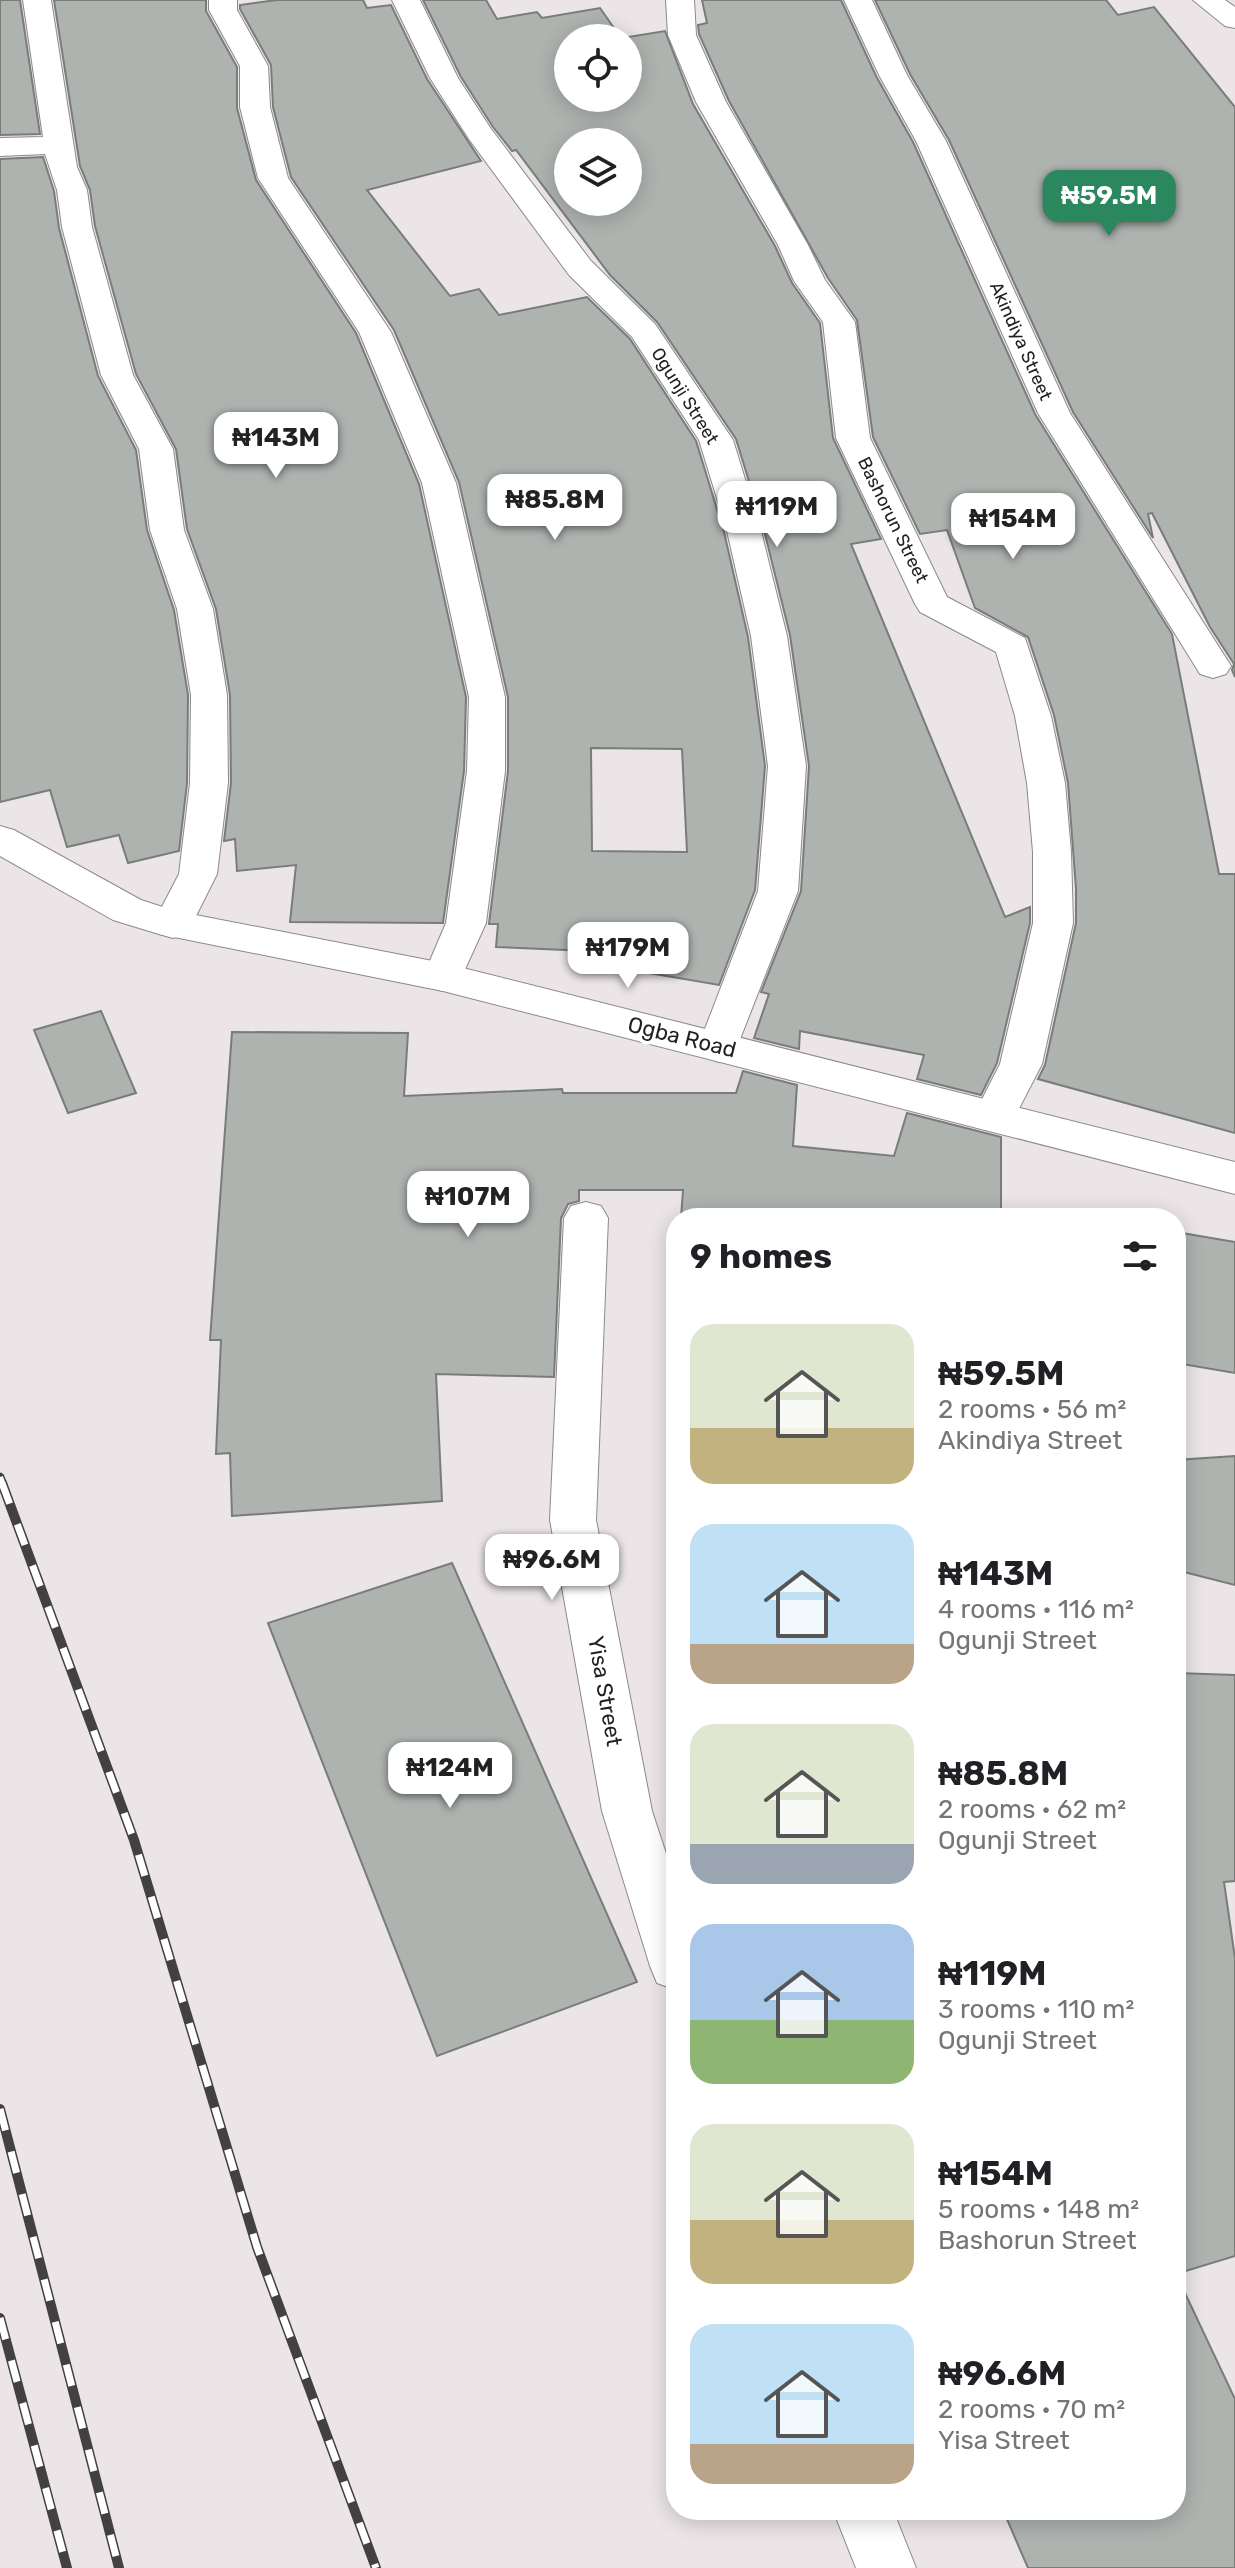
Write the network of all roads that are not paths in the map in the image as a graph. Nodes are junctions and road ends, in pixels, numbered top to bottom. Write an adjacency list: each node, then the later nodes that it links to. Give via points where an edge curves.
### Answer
1 (37, 0): 8 (street)
2 (223, 0): 13 (street, via 223,10 254,66 255,107 273,178 375,332 439,483 487,697 486,771 466,923)
3 (406, 0): 14 (street, Ogunji Street, via 444,78 479,133 580,268 644,331 716,440 744,531 769,636 787,766 778,891)
4 (680, 0): 15 (street, Bashorun Street, via 682,35 711,102 810,281 839,322 853,438 933,604 1012,646 1033,716 1047,797 1053,923 1021,1064)
5 (858, 0): 10 (street, Akindiya Street, via 931,141 1054,413)
6 (1207, 0): 7 (street)
7 (1235, 20)
8 (59, 145): 9 (street); 12 (street, via 117,375 156,449 167,530 195,609 209,695 209,783 198,874)
9 (0, 147)
10 (1213, 666)
11 (0, 839): 12 (street, Ogba Road, via 127,910)
12 (173, 924): 13 (street, Ogba Road)
13 (443, 977): 14 (street, Ogba Road)
14 (719, 1047): 15 (street, Ogba Road)
15 (994, 1117): 16 (street, Ogba Road)
16 (1235, 1178)
17 (586, 1218): 18 (street, Yisa Street, via 573,1520 627,1811)
18 (666, 1934)
19 (867, 2520): 20 (street)
20 (886, 2568)

